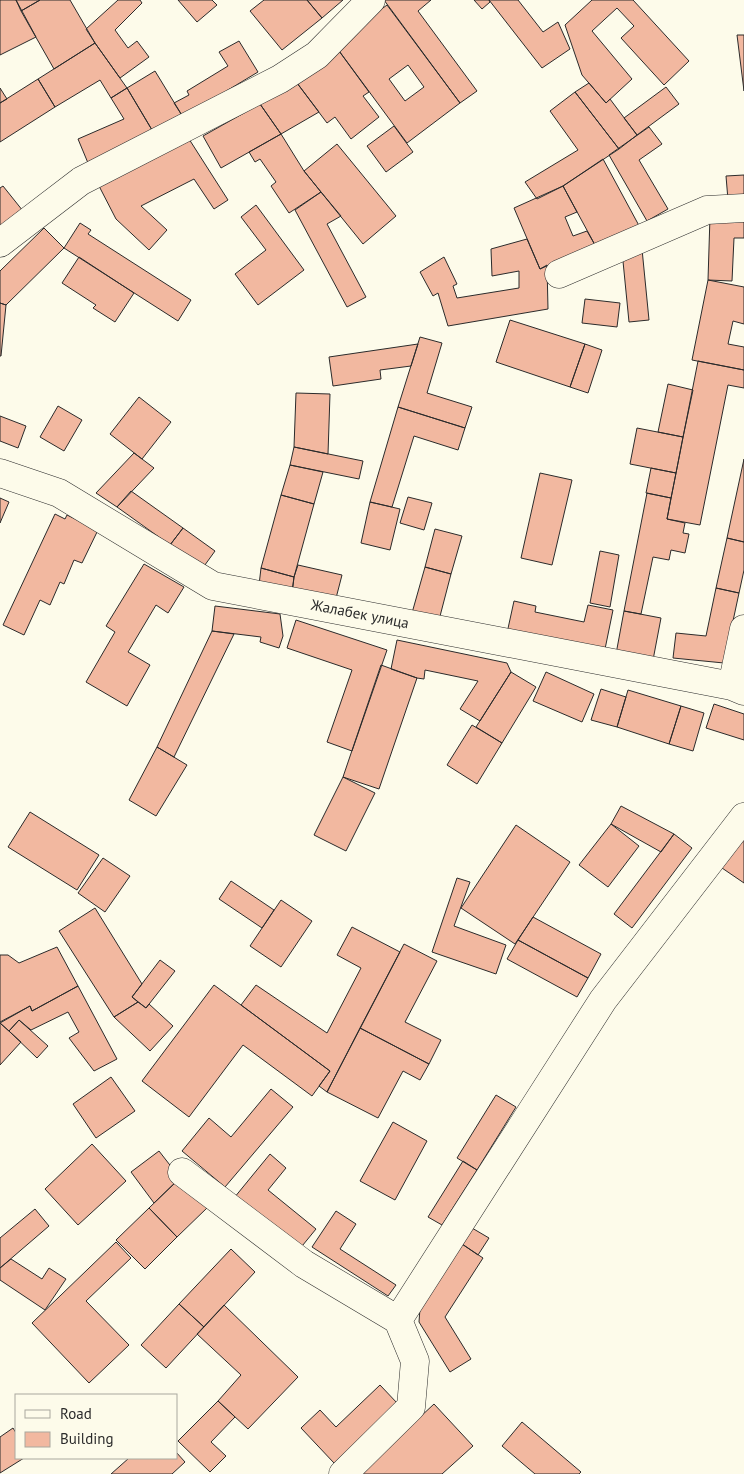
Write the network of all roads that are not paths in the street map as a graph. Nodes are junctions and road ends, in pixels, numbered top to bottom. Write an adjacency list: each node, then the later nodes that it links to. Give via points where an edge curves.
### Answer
1 (371, 0): 3 (street, via 317,55 280,79 80,181)
2 (744, 208): 4 (street, via 707,210)
3 (0, 242)
4 (559, 274)
5 (0, 473): 7 (street, Жалабек улица, via 59,493 213,586)
6 (744, 629): 7 (street)
7 (738, 689)
8 (744, 817): 10 (street, via 603,1000)
9 (182, 1172): 10 (street, via 304,1264)
10 (398, 1320): 11 (street, via 415,1361 411,1407)
11 (343, 1474)

